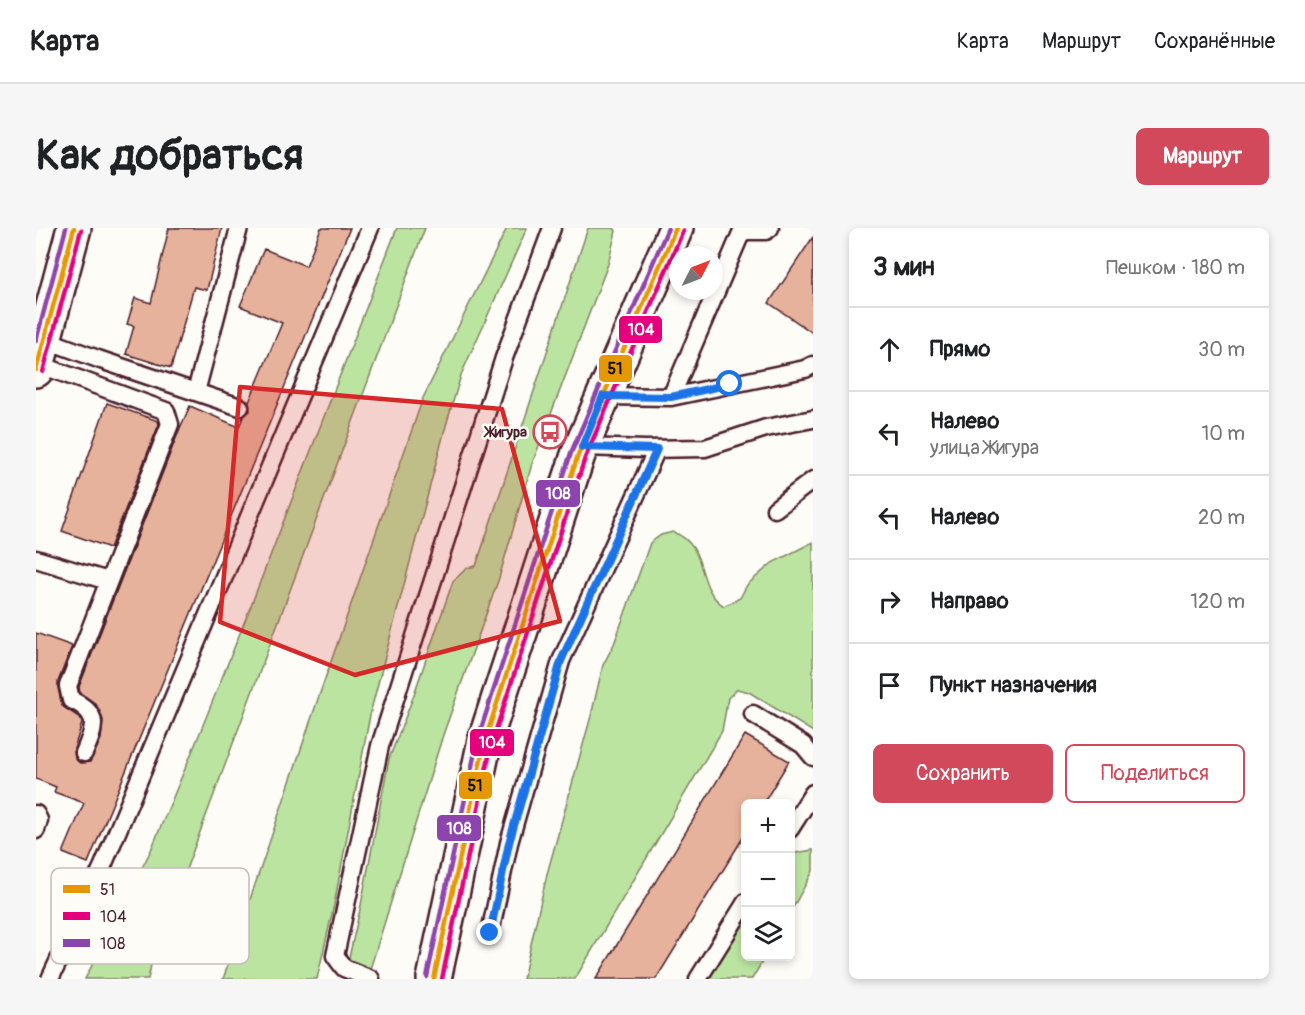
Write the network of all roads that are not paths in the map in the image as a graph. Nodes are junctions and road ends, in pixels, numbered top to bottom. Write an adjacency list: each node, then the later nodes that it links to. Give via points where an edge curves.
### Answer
1 (74, 228): 8 (main road)
2 (239, 228): 10 (lane)
3 (370, 228): 28 (lane)
4 (552, 228): 33 (lane, via 504,358 380,746 335,956 344,968)
5 (676, 228): 11 (main road)
6 (770, 228): 7 (lane)
7 (742, 229): 12 (lane)
8 (40, 357): 10 (lane); 20 (lane, via 90,384 135,398 168,415 169,431)
9 (813, 365): 12 (lane)
10 (196, 392): 13 (lane)
11 (603, 396): 12 (lane); 15 (main road)
12 (671, 397)
13 (240, 407)
14 (813, 419): 16 (lane, via 766,428 705,448)
15 (582, 447): 16 (lane); 34 (main road, via 485,740)
16 (657, 449): 30 (lane, via 561,661 509,843)
17 (813, 480): 18 (lane)
18 (775, 509)
19 (36, 560): 20 (lane)
20 (108, 581): 22 (lane, via 68,686 71,700 83,705 93,719 94,732)
21 (753, 714): 23 (lane, via 803,745)
22 (84, 753)
23 (813, 757)
24 (813, 793): 26 (lane)
25 (36, 814): 27 (lane)
26 (795, 821)
27 (36, 830)
28 (100, 868)
29 (743, 907): 35 (lane)
30 (490, 933)
31 (57, 964): 32 (lane)
32 (50, 979)
33 (371, 979)
34 (434, 979)
35 (698, 979)

